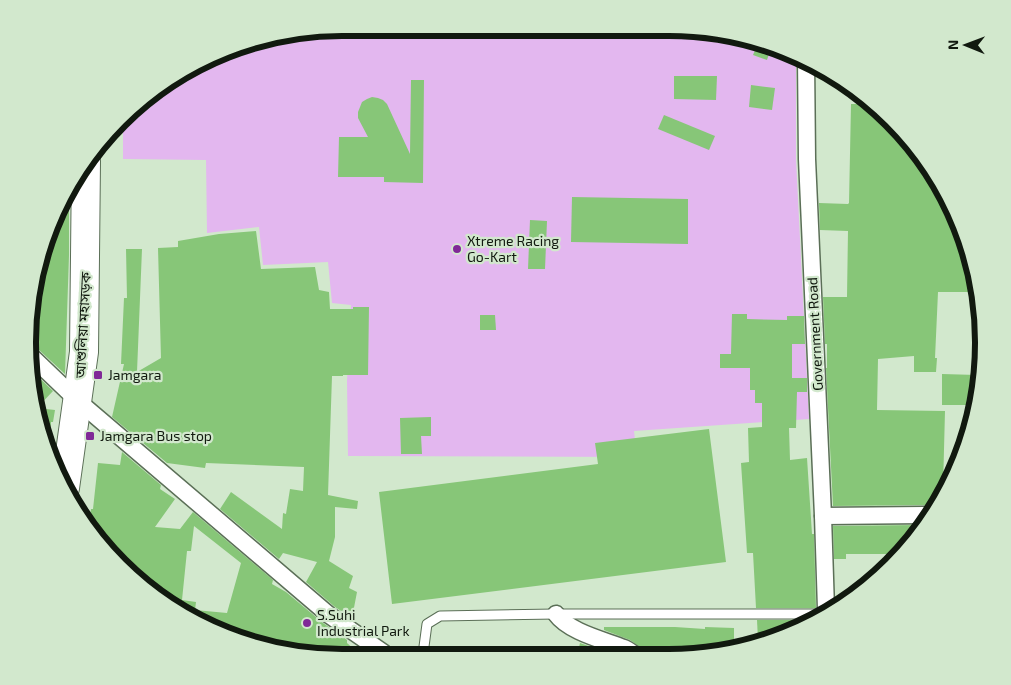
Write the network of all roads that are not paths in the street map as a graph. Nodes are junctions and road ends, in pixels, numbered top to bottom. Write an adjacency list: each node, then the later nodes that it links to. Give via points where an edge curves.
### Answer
1 (806, 69): 7 (street, Government Road)
2 (86, 175): 4 (highway, আশুলিয়া মহাসড়ক, via 84,352)
3 (37, 362): 4 (street)
4 (78, 401): 5 (highway, আশুলিয়া মহাসড়ক); 11 (street, via 329,615)
5 (67, 475)
6 (922, 514): 7 (street)
7 (823, 516): 8 (street, Government Road)
8 (826, 605)
9 (556, 614): 10 (lane); 12 (lane, via 440,616 427,624); 13 (street, via 584,633)
10 (810, 614)
11 (378, 649)
12 (424, 649)
13 (625, 649)

